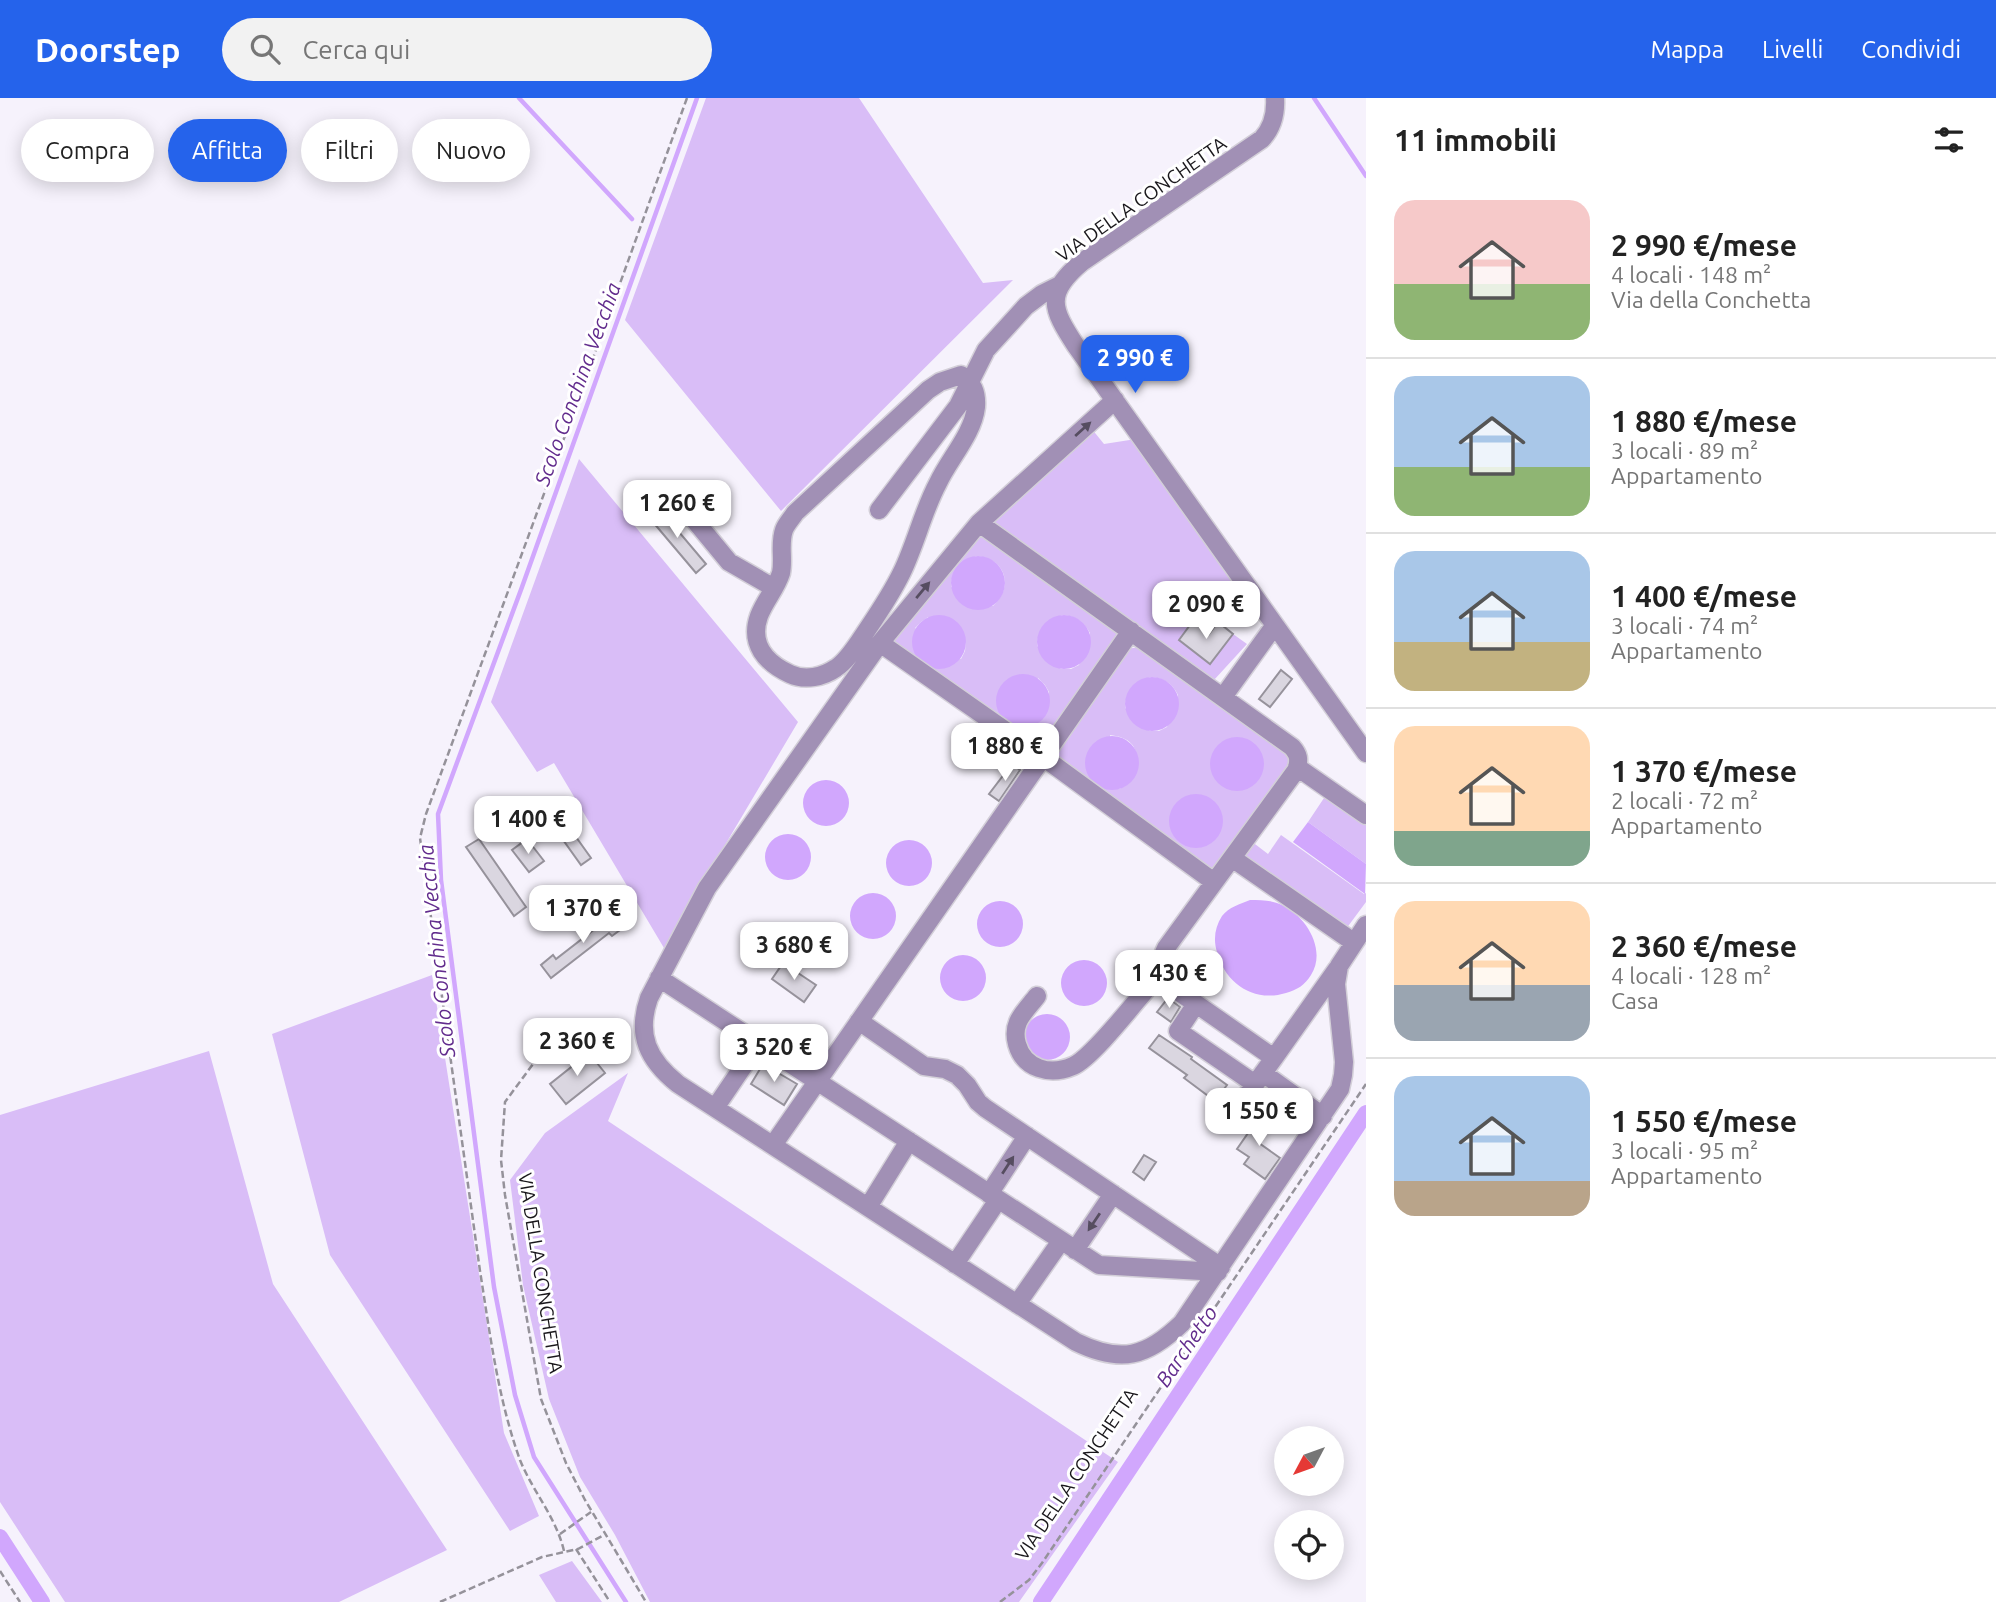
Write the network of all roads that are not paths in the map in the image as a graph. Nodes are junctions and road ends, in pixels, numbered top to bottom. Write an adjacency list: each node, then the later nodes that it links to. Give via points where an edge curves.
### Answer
1 (1275, 98): 2 (street, VIA DELLA CONCHETTA, via 1271,126 1254,146 1082,262)
2 (1058, 286): 3 (street, via 1013,318 986,350); 4 (street, VIA DELLA CONCHETTA, via 1057,309 1064,326)
3 (971, 382): 6 (street, via 958,406); 8 (street, via 961,375 928,390 795,513 784,528 782,567); 8 (street, via 976,409 926,505 902,571 883,608 837,668 819,677 799,678 767,659 757,643 758,617)
4 (1115, 400): 7 (street, one-way to 4); 9 (street, VIA DELLA CONCHETTA)
5 (677, 499): 8 (street, via 729,562)
6 (878, 510)
7 (979, 523): 10 (street); 11 (street, one-way to 7)
8 (775, 588)
9 (1275, 625): 12 (street); 13 (street, VIA DELLA CONCHETTA)
10 (1131, 631): 12 (street); 14 (street)
11 (880, 643): 14 (street); 24 (street, via 707,888)
12 (1223, 697): 15 (street, via 1292,747 1298,754)
13 (1366, 752)
14 (1043, 757): 18 (street); 27 (street)
15 (1297, 767): 16 (street); 17 (street)
16 (1366, 816)
17 (1232, 858): 18 (street); 21 (street)
18 (1214, 882): 23 (street, via 1166,948 1159,968)
19 (1366, 915): 21 (street)
20 (1366, 925): 22 (street)
21 (1349, 939): 22 (street)
22 (1339, 966): 29 (street); 34 (street, via 1336,984 1343,1075 1340,1089)
23 (1162, 976): 25 (street, via 1076,1066 1056,1072 1034,1067 1020,1055 1015,1038 1017,1023); 26 (street)
24 (659, 978): 28 (street); 32 (street, via 645,1009 646,1044 660,1068)
25 (1037, 996)
26 (1196, 1004): 29 (street); 30 (street, via 1178,1031)
27 (859, 1021): 31 (street); 35 (street, via 924,1066 957,1075 978,1102)
28 (759, 1043): 31 (street); 32 (street)
29 (1274, 1058): 30 (street)
30 (1259, 1079): 33 (street); 34 (street)
31 (818, 1081): 36 (street); 37 (street)
32 (715, 1108): 37 (street)
33 (1237, 1109)
34 (1322, 1116): 43 (street)
35 (1027, 1136): 38 (street); 39 (street, one-way to 35)
36 (909, 1141): 39 (street); 40 (street)
37 (773, 1145): 40 (street)
38 (1113, 1194): 41 (street, one-way to 41); 43 (street)
39 (994, 1197): 41 (street); 42 (street)
40 (868, 1207): 42 (street)
41 (1068, 1245): 43 (street, via 1099,1265); 44 (street)
42 (955, 1264): 44 (street)
43 (1219, 1269): 44 (street, via 1182,1323 1141,1352 1122,1355 1091,1350)
44 (1017, 1304)

